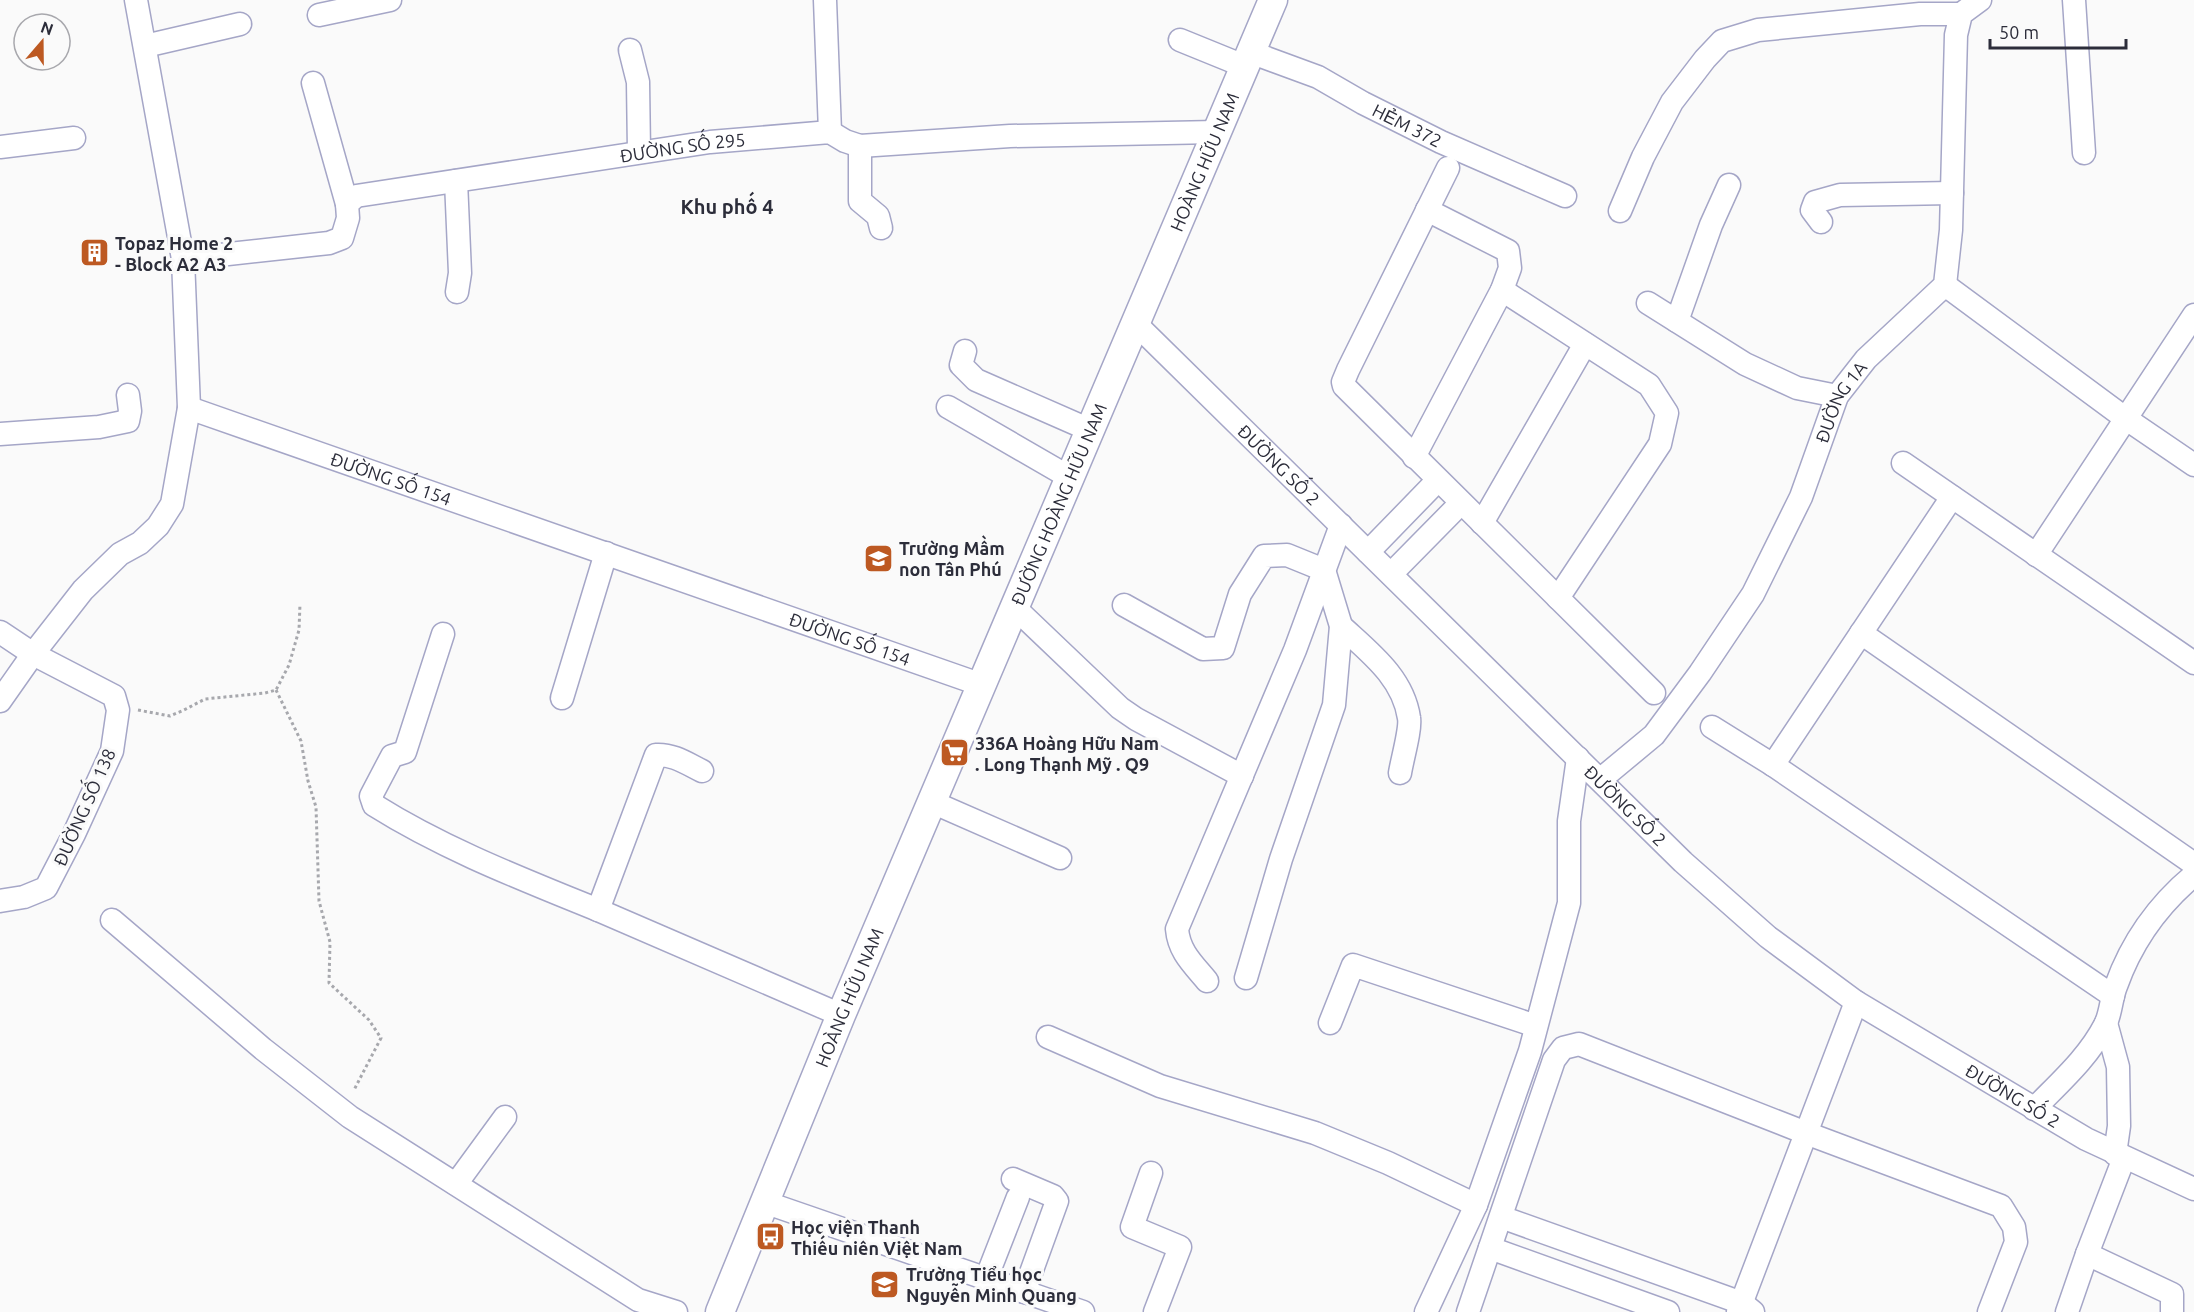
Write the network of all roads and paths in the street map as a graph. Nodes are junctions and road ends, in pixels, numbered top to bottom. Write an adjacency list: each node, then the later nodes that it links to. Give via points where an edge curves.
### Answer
1 (136, 0): 11 (street)
2 (390, 0): 8 (street)
3 (825, 0): 15 (street)
4 (1274, 0): 13 (main road, HOÀNG HỮU NAM)
5 (1980, 0): 7 (street)
6 (2074, 0): 21 (street)
7 (1961, 14): 25 (street, via 1956,35); 29 (street, via 1920,14 1758,30 1722,41 1672,102)
8 (319, 15)
9 (240, 24): 11 (street)
10 (1180, 40): 13 (street, HẺM 372)
11 (145, 46): 32 (street)
12 (630, 50): 20 (street, via 638,82)
13 (1247, 59): 16 (main road, HOÀNG HỮU NAM); 26 (street, HẺM 372, via 1318,77 1441,142)
14 (313, 83): 27 (street)
15 (830, 132): 18 (street); 20 (street, ĐƯỜNG SỐ 295)
16 (1216, 132): 18 (street, via 1010,136); 39 (main road, HOÀNG HỮU NAM)
17 (74, 138): 19 (street)
18 (860, 146): 31 (street, via 860,201 878,216)
19 (0, 147)
20 (639, 152): 23 (street, ĐƯỜNG SỐ 295)
21 (2084, 153)
22 (1448, 168): 28 (street)
23 (456, 181): 27 (street, ĐƯỜNG SỐ 295, via 356,196); 35 (street, via 460,273)
24 (1728, 185): 38 (street)
25 (1952, 193): 30 (street, via 1840,195 1815,202 1812,210); 33 (street)
26 (1565, 196)
27 (347, 204): 32 (street, via 348,219 342,238 328,243)
28 (1427, 210): 34 (street, via 1508,251 1510,268); 49 (street, via 1343,382)
29 (1620, 211)
30 (1821, 222)
31 (881, 228)
32 (183, 259): 45 (street)
33 (1945, 285): 43 (street, ĐƯỜNG 1A, via 1866,359); 46 (street)
34 (1502, 290): 40 (street); 49 (street)
35 (457, 292)
36 (1648, 303): 38 (street)
37 (2194, 315): 46 (street)
38 (1677, 321): 43 (street, via 1744,364 1797,388)
39 (1135, 323): 47 (main road, ĐƯỜNG HOÀNG HỮU NAM); 57 (street, ĐƯỜNG SỐ 2)
40 (1585, 344): 56 (street); 63 (street, via 1649,385 1667,414 1660,444)
41 (964, 351): 47 (street, via 961,365 976,380)
42 (128, 395): 48 (street, via 128,421 99,427)
43 (1838, 396): 85 (street, ĐƯỜNG 1A, via 1801,497 1753,594 1654,735)
44 (948, 407): 52 (street)
45 (189, 408): 59 (street, ĐƯỜNG SỐ 154); 71 (street, via 172,504 159,526 120,554 83,590)
46 (2125, 418): 51 (street); 60 (street)
47 (1089, 430): 52 (main road, ĐƯỜNG HOÀNG HỮU NAM)
48 (0, 434)
49 (1414, 457): 53 (street)
50 (1903, 463): 54 (street)
51 (2194, 465)
52 (1069, 477): 66 (main road, ĐƯỜNG HOÀNG HỮU NAM)
53 (1438, 480): 55 (street); 58 (street)
54 (1952, 497): 60 (street); 69 (street)
55 (1461, 503): 56 (street); 62 (street)
56 (1482, 524): 63 (street)
57 (1341, 525): 58 (street, ĐƯỜNG SỐ 2); 61 (street)
58 (1368, 552): 62 (street, ĐƯỜNG SỐ 2)
59 (606, 553): 73 (street, ĐƯỜNG SỐ 154); 76 (street)
60 (2036, 555): 72 (street)
61 (1324, 570): 65 (street, via 1287,555 1264,556 1240,594 1223,648 1203,649); 67 (street); 84 (street)
62 (1391, 574): 80 (street, ĐƯỜNG SỐ 2)
63 (1558, 598): 75 (street)
64 (300, 604): 74 (path, via 291,656)
65 (1124, 605)
66 (1014, 607): 73 (main road, ĐƯỜNG HOÀNG HỮU NAM); 84 (street, via 1120,708)
67 (1341, 626): 83 (street, via 1381,662 1398,685 1409,719); 93 (street, via 1334,705 1281,859)
68 (0, 632): 71 (street)
69 (1861, 633): 81 (street); 88 (street)
70 (443, 634): 91 (street, via 405,752 392,756 371,796 374,805 410,828)
71 (33, 654): 77 (street); 78 (street, via 114,696)
72 (2194, 663)
73 (982, 684): 86 (main road, HOÀNG HỮU NAM)
74 (276, 690): 78 (path, via 205,699 170,716 129,708); 102 (path, via 300,741 316,807 319,901 330,942 329,983 369,1020 381,1038)
75 (1654, 693)
76 (562, 698)
77 (0, 701)
78 (118, 710): 90 (street, ĐƯỜNG SỐ 138, via 112,751 46,888)
79 (1712, 727): 81 (street)
80 (1578, 758): 85 (street, ĐƯỜNG SỐ 2); 100 (street, via 1569,821 1569,903)
81 (1773, 765): 95 (street)
82 (702, 771): 91 (street, via 667,754 656,755)
83 (1400, 773)
84 (1242, 776): 94 (street, via 1177,930 1183,954)
85 (1601, 779): 96 (street, ĐƯỜNG SỐ 2, via 1683,862 1768,937)
86 (932, 802): 87 (street); 97 (main road, HOÀNG HỮU NAM)
87 (1060, 858)
88 (2194, 864)
89 (2194, 875): 95 (street, via 2169,896 2150,920 2127,958)
90 (0, 901)
91 (598, 910): 97 (street)
92 (112, 920): 108 (street, via 350,1118)
93 (1246, 978)
94 (1207, 981)
95 (2113, 996): 99 (street)
96 (1856, 1002): 103 (street, ĐƯỜNG SỐ 2); 105 (street)
97 (841, 1016): 110 (main road, HOÀNG HỮU NAM)
98 (1330, 1023): 100 (street, via 1353,965)
99 (2106, 1023): 103 (street, via 2086,1054); 106 (street, via 2118,1067)
100 (1536, 1026): 111 (street)
101 (1048, 1037): 111 (street, via 1160,1086 1315,1133)
102 (354, 1090)
103 (2034, 1109): 106 (street, ĐƯỜNG SỐ 2)
104 (505, 1118): 108 (street)
105 (1806, 1133): 112 (street, via 1579,1044 1563,1048 1554,1060); 117 (street); 125 (street, via 2001,1206 2014,1227 2016,1242)
106 (2120, 1156): 109 (street, ĐƯỜNG SỐ 2); 114 (street)
107 (1151, 1173): 121 (street, via 1132,1227 1180,1247)
108 (456, 1184): 118 (street, via 638,1300)
109 (2194, 1189)
110 (765, 1202): 115 (street); 119 (main road, HOÀNG HỮU NAM)
111 (1476, 1205): 122 (street)
112 (1501, 1217): 113 (street); 117 (street)
113 (1490, 1248): 123 (street); 124 (street)
114 (2087, 1254): 126 (street); 127 (street, via 2172,1294)
115 (986, 1278): 116 (street); 116 (street, via 1015,1188 1053,1196 1057,1201)
116 (1024, 1292): 120 (street)
117 (1744, 1309)
118 (676, 1312)
119 (720, 1312)
120 (1083, 1312)
121 (1155, 1312)
122 (1426, 1312)
123 (1468, 1312)
124 (1668, 1312)
125 (1989, 1312)
126 (2067, 1312)
127 (2172, 1312)

